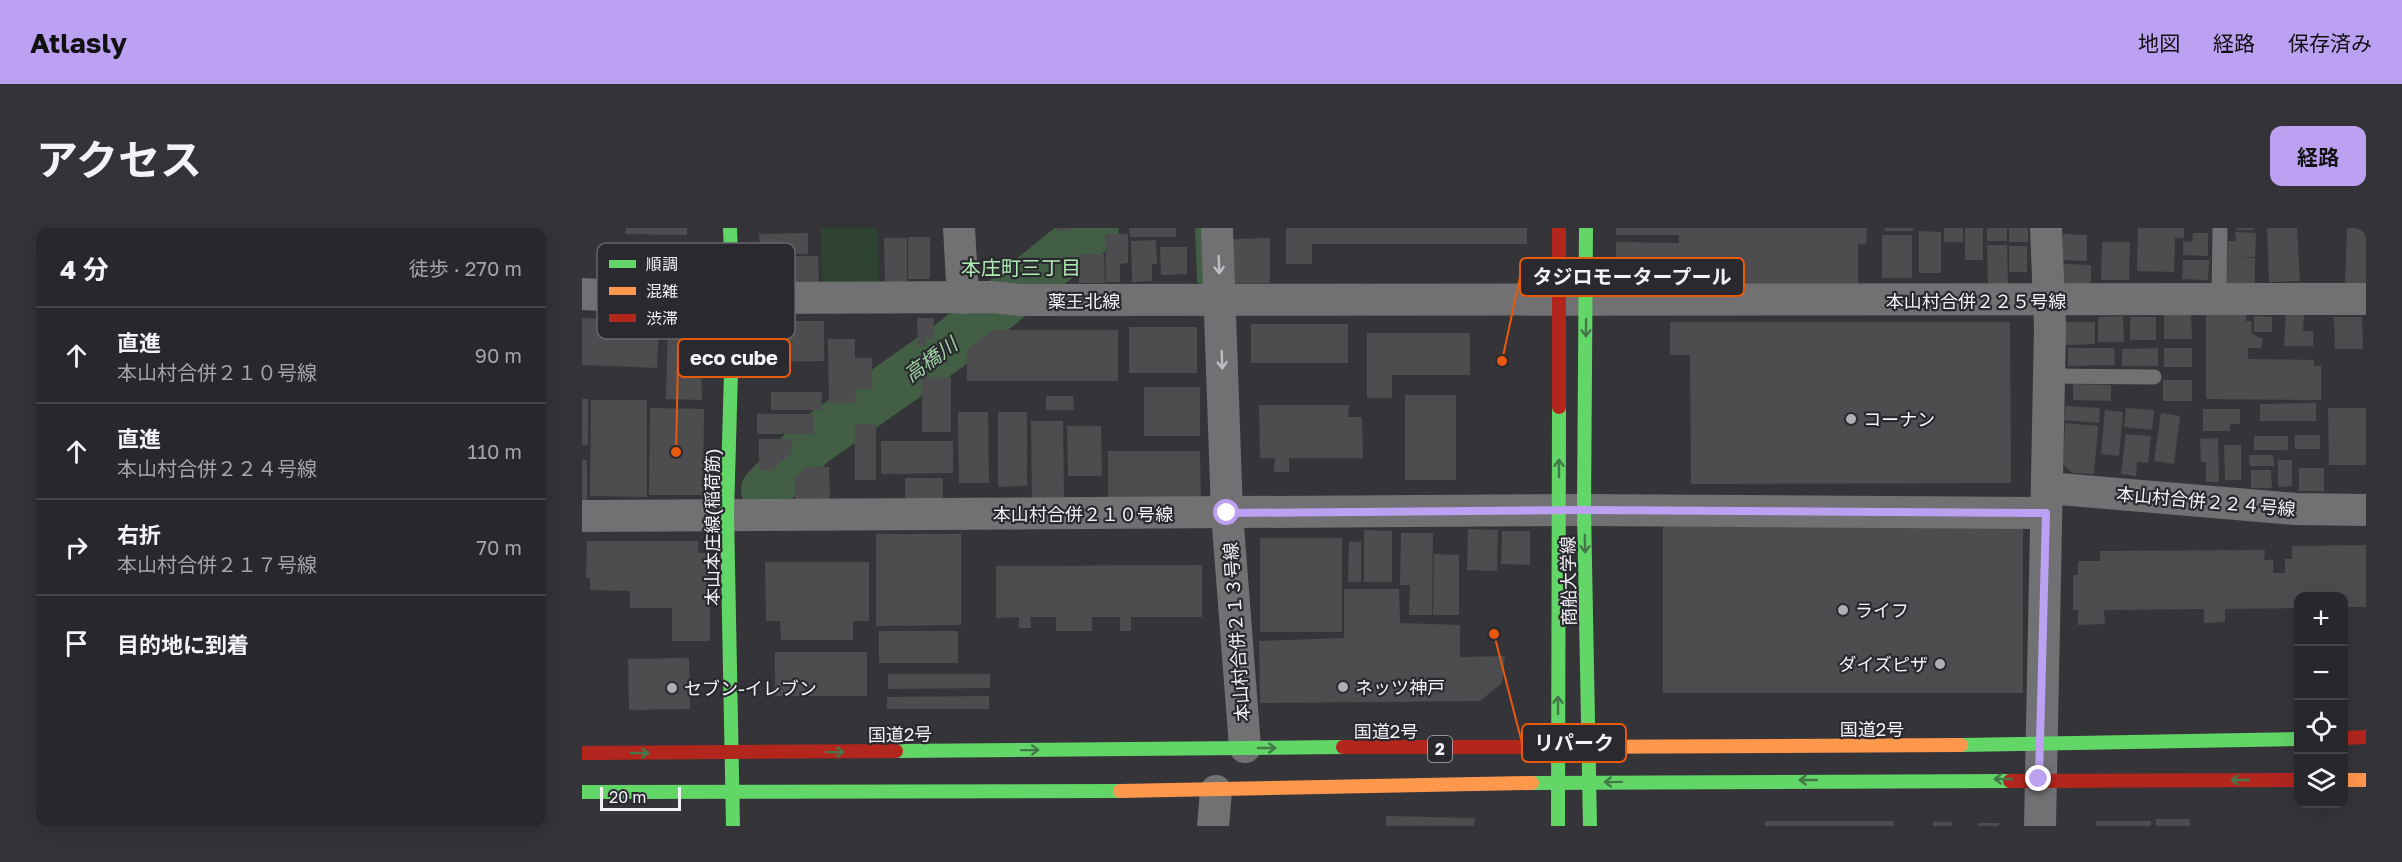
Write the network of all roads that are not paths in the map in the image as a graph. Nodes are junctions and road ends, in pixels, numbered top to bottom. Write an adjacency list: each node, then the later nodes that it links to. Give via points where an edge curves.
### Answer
1 (730, 228): 8 (main road, 本山本庄線(稲荷筋))
2 (959, 228): 12 (street)
3 (1217, 228): 16 (street, 本山村合併２１３号線, one-way to 16)
4 (1559, 228): 13 (main road, 商船大学線)
5 (1586, 228): 13 (main road, 商船大学線)
6 (2046, 228): 17 (street)
7 (2220, 228): 15 (lane)
8 (731, 243)
9 (582, 294): 10 (street, 薬王北線)
10 (597, 295)
11 (795, 298): 12 (street, 薬王北線)
12 (992, 299): 16 (street, 薬王北線)
13 (1573, 299): 16 (street, 薬王北線); 17 (street, 本山村合併２２５号線); 22 (main road, 商船大学線, one-way to 22); 22 (main road, 商船大学線, one-way to 13)
14 (2366, 299): 15 (street, 本山村合併２２５号線)
15 (2218, 300): 17 (street, 本山村合併２２５号線)
16 (1220, 301): 24 (street, 本山村合併２１３号線, one-way to 24)
17 (2048, 302): 19 (street)
18 (732, 339): 25 (main road, 本山本庄線(稲荷筋))
19 (2049, 376): 20 (lane); 21 (street)
20 (2154, 377)
21 (2047, 500): 22 (street, 本山村合併２２４号線); 23 (street, 本山村合併２２４号線); 30 (street)
22 (1572, 510): 24 (street, 本山村合併２１０号線); 32 (main road, 商船大学線, one-way to 22); 33 (main road, 商船大学線, one-way to 33)
23 (2366, 510)
24 (1227, 513): 25 (street, 本山村合併２１０号線); 31 (street, 本山村合併２１３号線)
25 (727, 514): 26 (street, 本山村合併２１０号線); 35 (main road, 本山本庄線(稲荷筋))
26 (582, 516)
27 (2366, 737): 28 (main road)
28 (2348, 738)
29 (2294, 739): 30 (main road, 国道2号 / 2)
30 (2040, 746): 33 (main road, 国道2号 / 2); 36 (street)
31 (1245, 747): 32 (main road, 国道2号 / 2, one-way to 32); 35 (main road, 国道2号 / 2, one-way to 31)
32 (1558, 748): 33 (main road, 国道2号 / 2); 41 (main road, 商船大学線)
33 (1590, 748): 40 (main road, 商船大学線)
34 (582, 753): 35 (main road, 国道2号 / 2, one-way to 35)
35 (733, 754): 42 (main road, 本山本庄線(稲荷筋))
36 (2039, 779): 37 (main road, 2, one-way to 36); 40 (main road, 2, one-way to 40); 49 (street)
37 (2294, 780)
38 (2348, 780): 39 (main road)
39 (2366, 780)
40 (1591, 782): 41 (main road, 2); 48 (main road, 商船大学線)
41 (1558, 783): 43 (main road, 2); 47 (main road, 商船大学線)
42 (733, 791): 43 (main road, 2); 44 (main road, 2); 45 (main road, 本山本庄線(稲荷筋))
43 (1216, 791): 46 (street)
44 (582, 792)
45 (733, 826)
46 (1213, 826)
47 (1558, 826)
48 (1590, 826)
49 (2040, 826)

